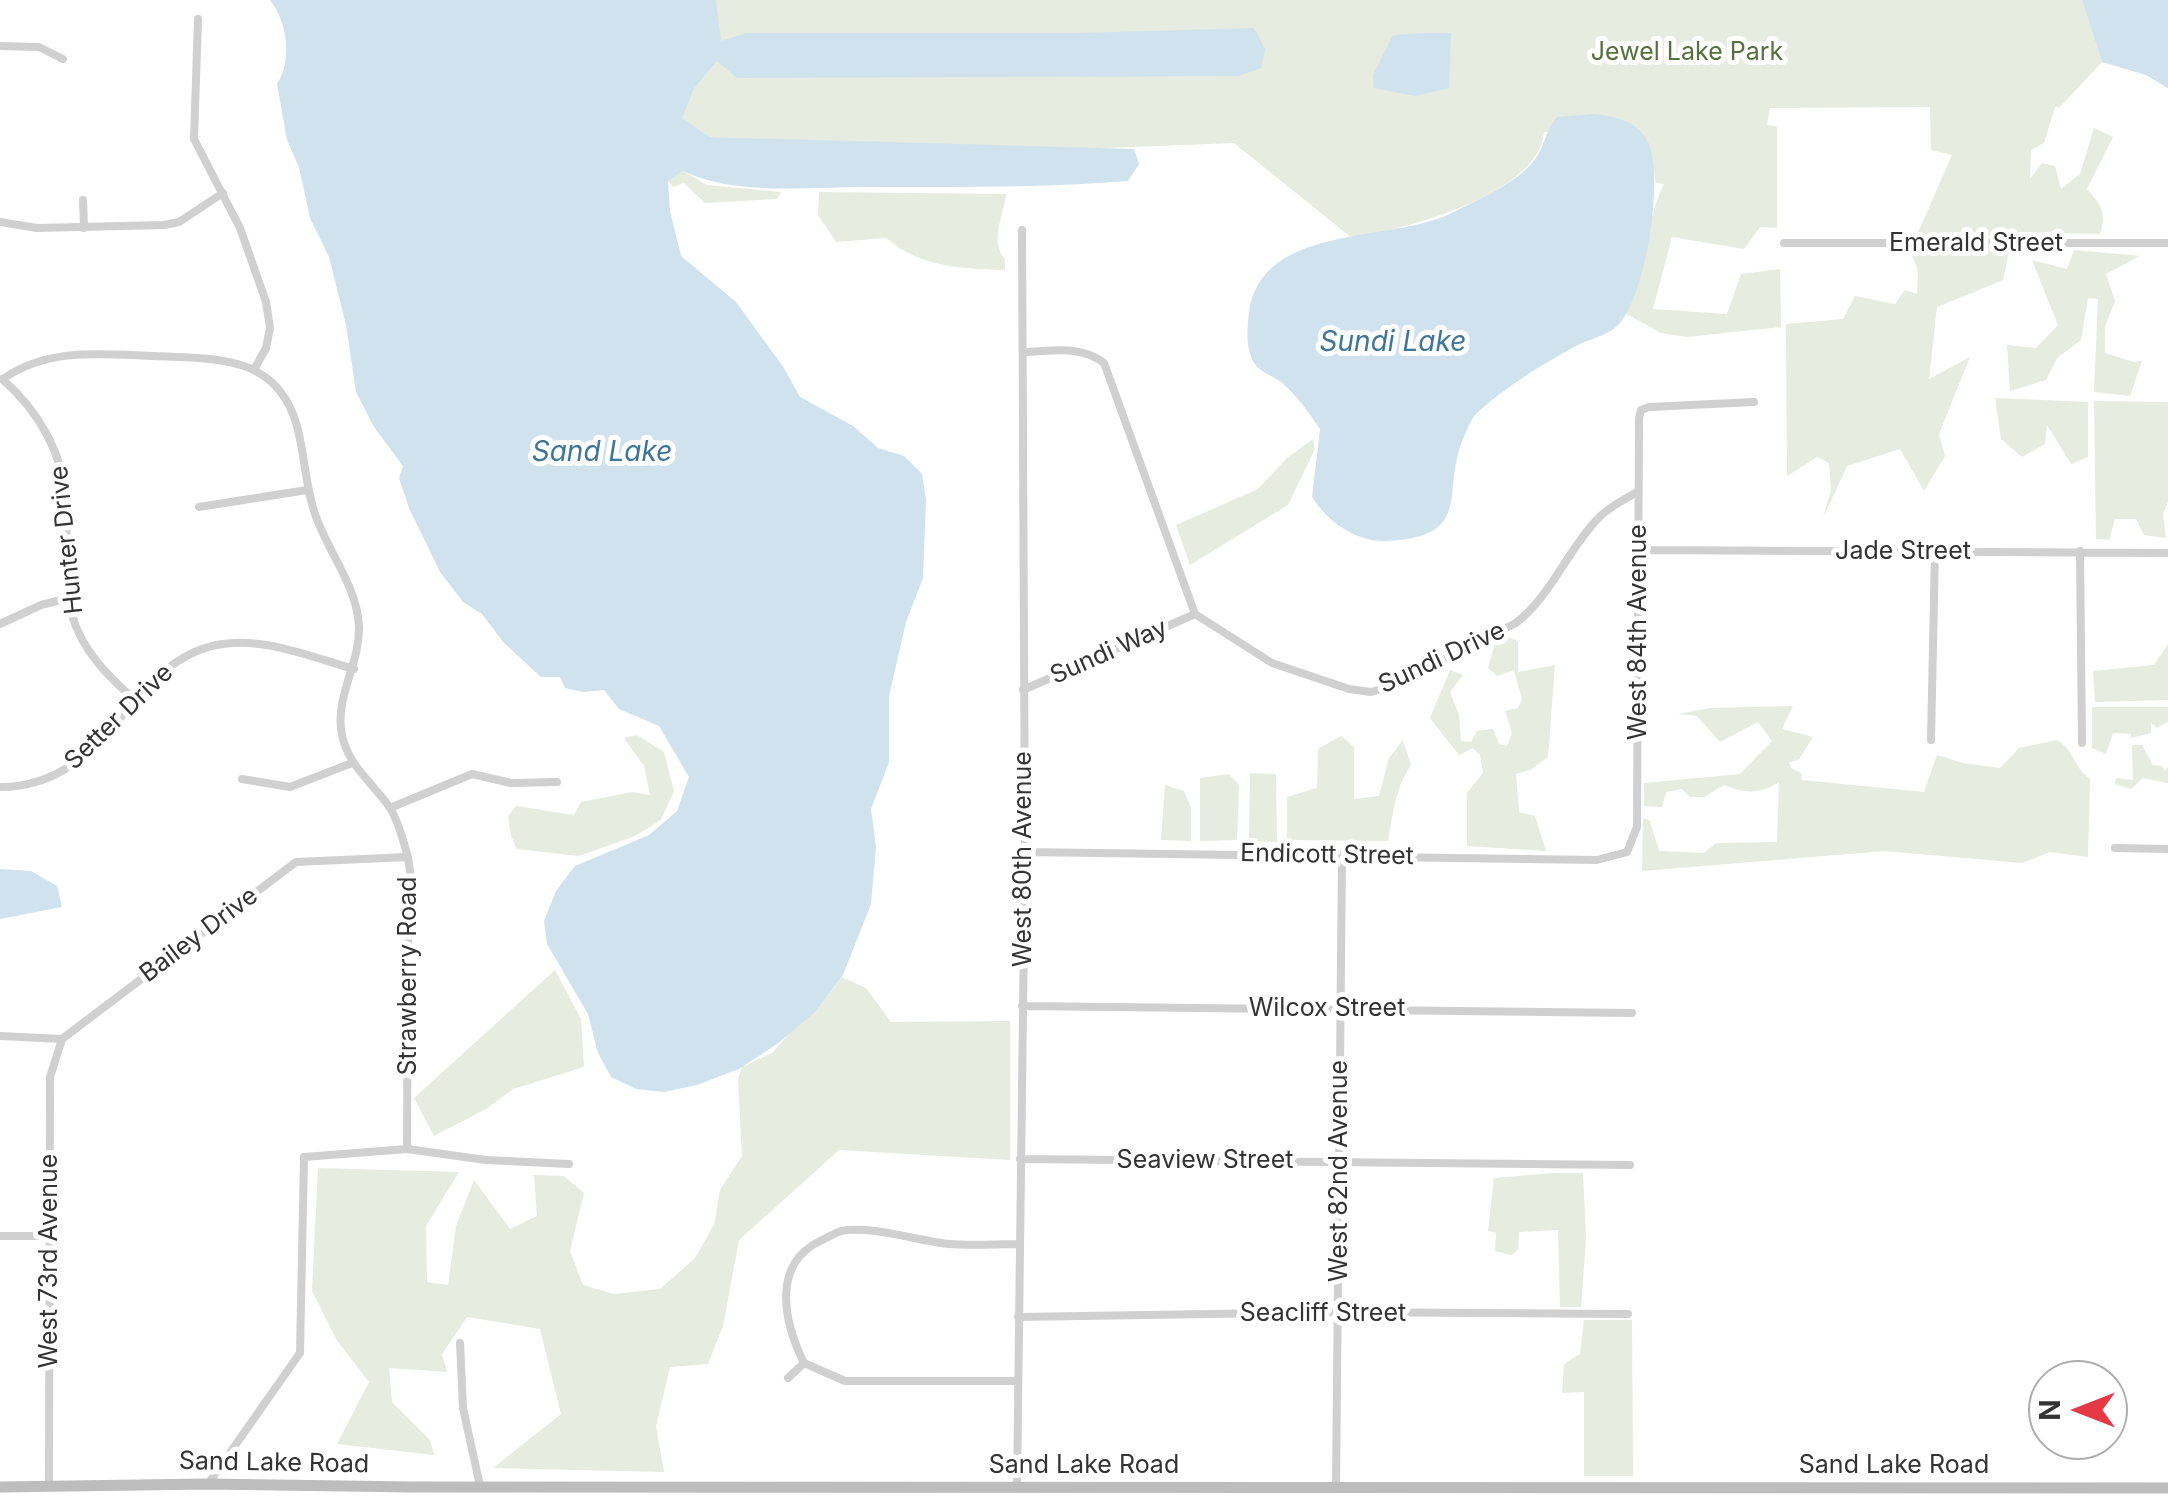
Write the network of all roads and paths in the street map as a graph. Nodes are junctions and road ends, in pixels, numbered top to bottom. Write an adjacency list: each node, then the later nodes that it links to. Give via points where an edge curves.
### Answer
1 (198, 19): 4 (street, via 194,139)
2 (0, 46): 3 (street, via 40,47)
3 (63, 60)
4 (223, 193): 7 (street, via 179,222); 12 (street, via 266,302 270,328)
5 (83, 200): 7 (street)
6 (0, 222): 7 (street)
7 (84, 228)
8 (1022, 230): 11 (street, West 80th Avenue)
9 (1784, 244): 10 (street, Emerald Street)
10 (2168, 244)
11 (1025, 352): 23 (street, via 1078,351 1104,363); 26 (street, West 80th Avenue)
12 (255, 368): 13 (street, via 221,360 51,355); 15 (street, via 283,396 297,425)
13 (1, 378): 22 (street, Hunter Drive, via 24,397 60,460)
14 (1754, 402): 16 (street, West 84th Avenue, via 1642,410)
15 (307, 490): 17 (street); 25 (street, via 349,584 359,626)
16 (1638, 492): 18 (street, West 84th Avenue); 23 (street, Sundi Drive, via 1594,522 1534,609 1390,687 1349,689 1272,663)
17 (199, 507)
18 (1639, 550): 19 (street, Jade Street); 38 (street, West 84th Avenue, via 1637,828)
19 (1935, 551): 20 (street, Jade Street); 28 (street)
20 (2080, 551): 21 (street, Jade Street); 29 (street)
21 (2168, 553)
22 (69, 598): 24 (street); 27 (street, Hunter Drive, via 85,646)
23 (1196, 614): 26 (street, Sundi Way)
24 (0, 624)
25 (354, 669): 27 (street, Setter Drive, via 234,643 200,648 169,666); 30 (street, via 341,699 341,732)
26 (1023, 690): 37 (street, West 80th Avenue)
27 (136, 701): 33 (street, Setter Drive, via 69,769 22,787)
28 (1930, 740)
29 (2082, 743)
30 (352, 764): 31 (street, via 290,788); 34 (street)
31 (242, 780)
32 (557, 782): 34 (street, via 510,783 472,774)
33 (0, 787)
34 (390, 808): 40 (street, Strawberry Road)
35 (2115, 848): 36 (street)
36 (2168, 849)
37 (1025, 852): 39 (street, Endicott Street); 41 (street, West 80th Avenue)
38 (1628, 852): 39 (street, Endicott Street, via 1597,860)
39 (1342, 855): 42 (street, West 82nd Avenue)
40 (408, 857): 45 (street, Bailey Drive, via 296,862); 46 (street, Strawberry Road)
41 (1022, 1006): 42 (street, Wilcox Street); 47 (street, West 80th Avenue)
42 (1340, 1009): 43 (street, Wilcox Street); 48 (street, West 82nd Avenue)
43 (1632, 1014)
44 (0, 1036): 45 (street)
45 (62, 1039): 52 (street, West 73rd Avenue, via 50,1077)
46 (407, 1149): 49 (street); 61 (street, via 304,1156 300,1353)
47 (1020, 1159): 48 (street, Seaview Street); 53 (street, West 80th Avenue)
48 (1338, 1161): 50 (street, Seaview Street); 54 (street, West 82nd Avenue)
49 (568, 1164)
50 (1630, 1165)
51 (0, 1236): 52 (street)
52 (48, 1236): 62 (street, West 73rd Avenue)
53 (1019, 1244): 56 (street, West 80th Avenue); 58 (street, via 841,1231 805,1248 794,1260 786,1312)
54 (1338, 1312): 55 (street, Seacliff Street); 56 (street, Seacliff Street); 66 (street, West 82nd Avenue)
55 (1628, 1314)
56 (1018, 1317): 60 (street, West 80th Avenue)
57 (460, 1344): 63 (street, via 462,1408)
58 (804, 1363): 59 (street); 60 (street, via 846,1381)
59 (788, 1378)
60 (1018, 1381): 65 (street, West 80th Avenue)
61 (208, 1484): 62 (main road, Sand Lake Road); 63 (main road, Sand Lake Road)
62 (49, 1486): 64 (main road, Sand Lake Road)
63 (480, 1486): 65 (main road, Sand Lake Road)
64 (0, 1487)
65 (1017, 1488): 66 (main road, Sand Lake Road)
66 (1336, 1488): 67 (main road, Sand Lake Road)
67 (2168, 1488)

